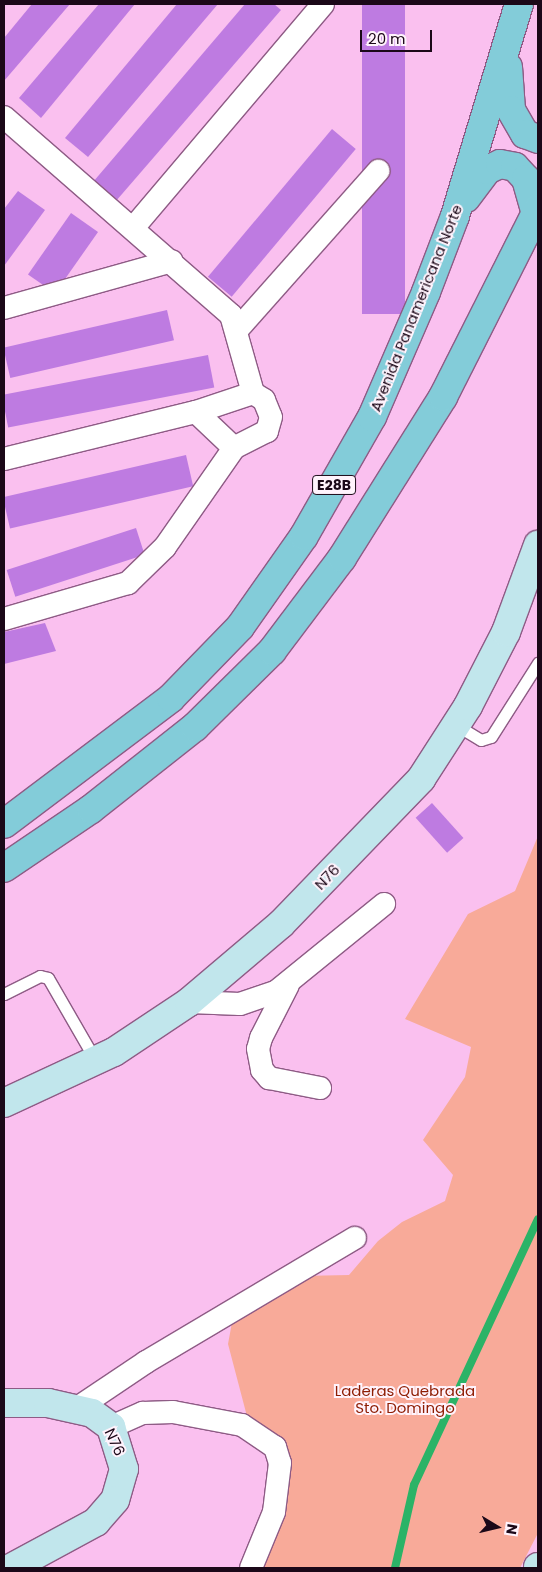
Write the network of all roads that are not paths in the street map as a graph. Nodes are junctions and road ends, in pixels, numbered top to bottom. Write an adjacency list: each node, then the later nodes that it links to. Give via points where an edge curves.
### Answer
1 (323, 4): 9 (street)
2 (519, 4): 3 (main road, E28B)
3 (509, 40): 5 (main road, via 510,110 525,134); 8 (main road, Avenida Panamericana Norte / E28B)
4 (4, 117): 9 (street)
5 (538, 139)
6 (378, 171): 12 (street)
7 (537, 212): 8 (main road, via 526,179 515,167 500,164 477,182); 22 (main road, E28B, via 443,397 342,558 272,651 195,727 91,809)
8 (455, 216): 21 (main road, Avenida Panamericana Norte / E28B, via 372,417 304,536 240,627 171,698)
9 (134, 227): 10 (street)
10 (172, 261): 11 (street); 12 (street, via 231,315)
11 (4, 308)
12 (237, 330): 13 (street)
13 (253, 392): 14 (street); 15 (street, via 270,410 270,425 258,439)
14 (196, 412): 15 (street); 16 (street)
15 (234, 448): 18 (street, via 165,546 128,583)
16 (4, 459)
17 (538, 545): 20 (street, N76, via 506,632)
18 (4, 618)
19 (538, 663): 20 (lane, via 491,737 481,740)
20 (456, 725): 26 (street, N76, via 421,779 250,953)
21 (4, 824)
22 (4, 868)
23 (384, 904): 24 (street)
24 (288, 985): 26 (street, via 240,1004); 28 (street, via 259,1043 262,1070 269,1078)
25 (4, 994): 27 (lane, via 40,976 48,978)
26 (189, 1002): 27 (street, N76)
27 (96, 1061): 29 (street, N76)
28 (320, 1088)
29 (4, 1104)
30 (356, 1238): 32 (street, via 146,1362)
31 (4, 1403): 32 (street, N76)
32 (79, 1407): 33 (street, N76)
33 (111, 1427): 34 (street, N76, via 124,1469 115,1500 75,1536); 35 (street, via 143,1412 173,1412 242,1425 262,1434 275,1447 279,1485 274,1512)
34 (11, 1568)
35 (252, 1568)

